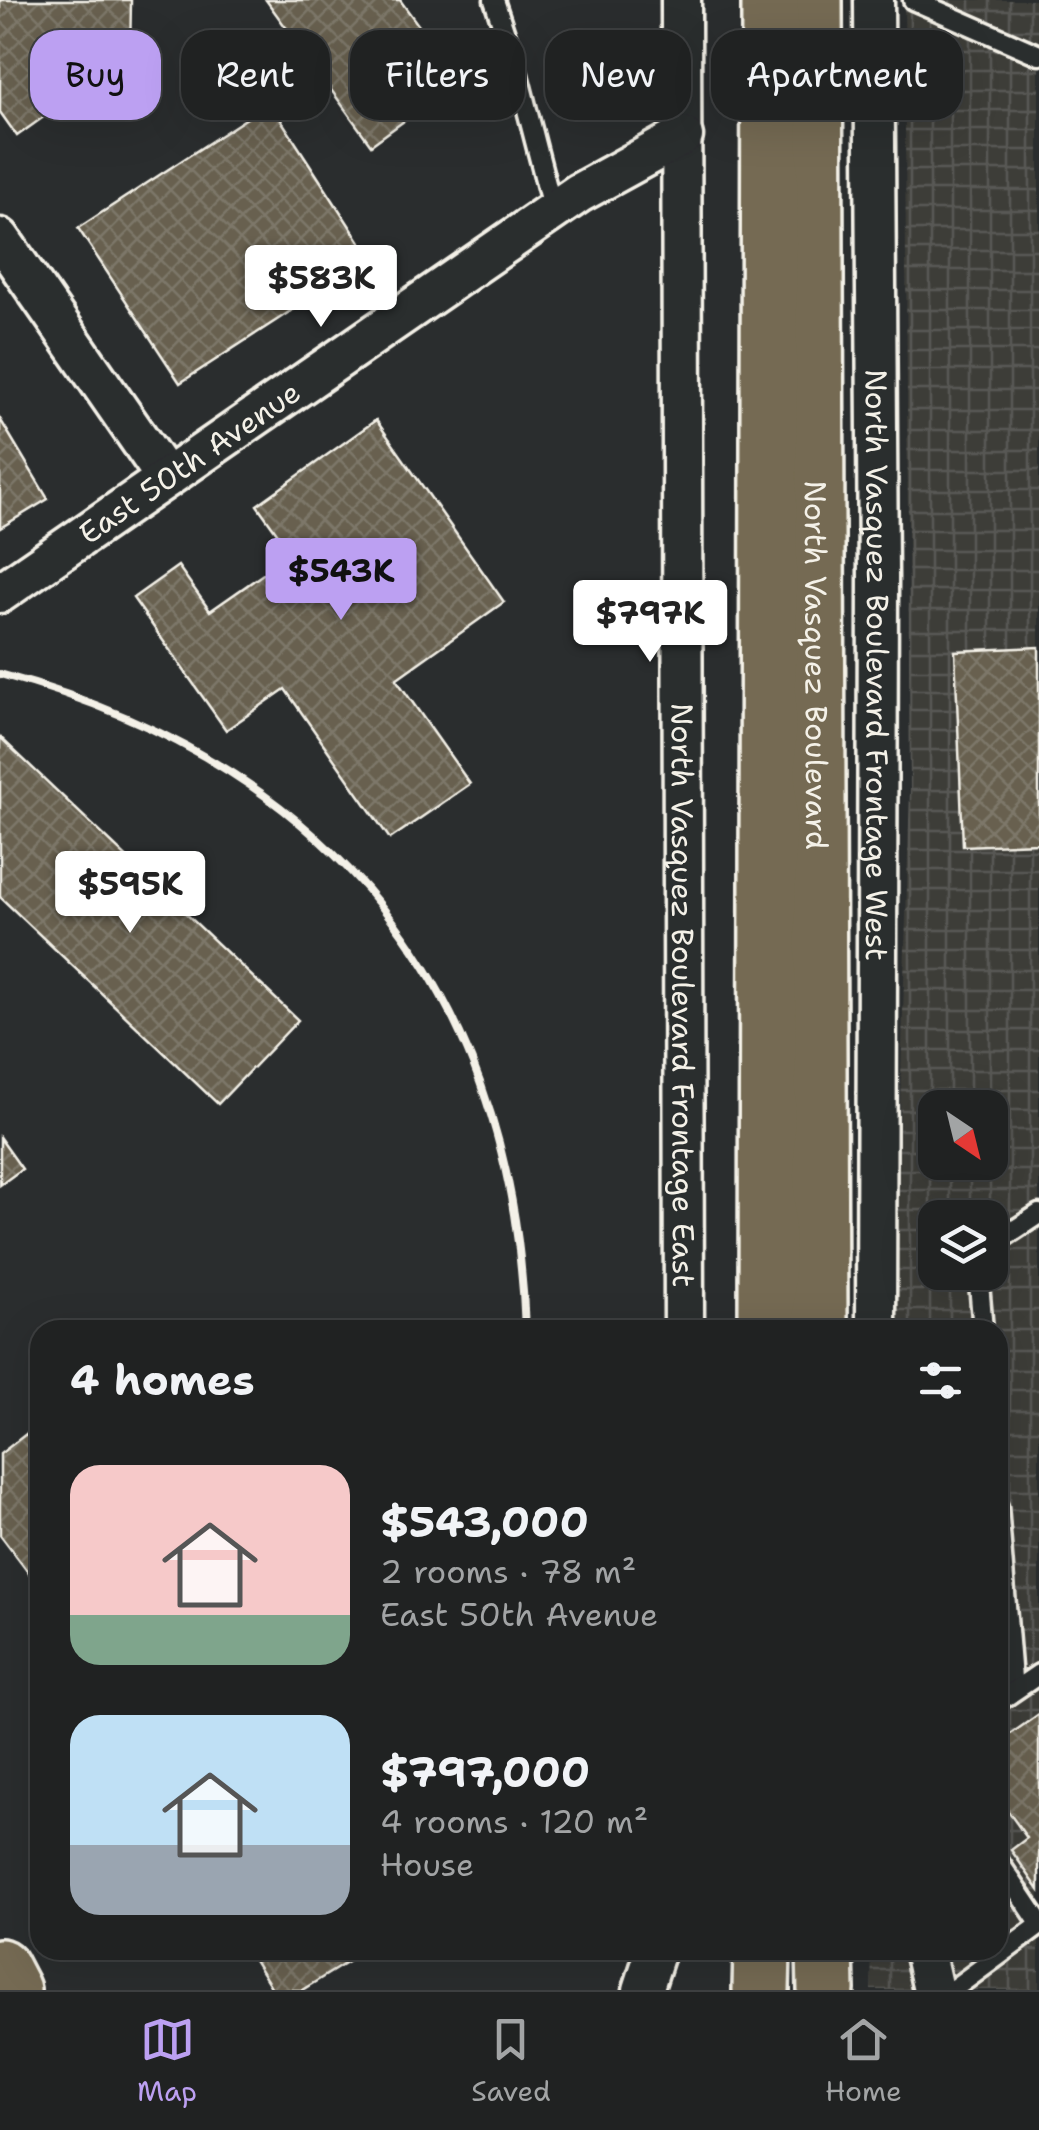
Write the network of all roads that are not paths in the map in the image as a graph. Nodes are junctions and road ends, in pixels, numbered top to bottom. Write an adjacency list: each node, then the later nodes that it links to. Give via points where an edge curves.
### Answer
1 (494, 0): 9 (lane)
2 (682, 0): 8 (street, North Vasquez Boulevard Frontage East)
3 (770, 0): 17 (main road, North Vasquez Boulevard)
4 (814, 0): 18 (main road, North Vasquez Boulevard)
5 (874, 0): 19 (street, North Vasquez Boulevard Frontage West)
6 (914, 0): 7 (lane)
7 (1039, 55)
8 (683, 136): 9 (street, East 50th Avenue); 16 (street, North Vasquez Boulevard Frontage East)
9 (553, 212): 11 (street, East 50th Avenue)
10 (0, 238): 11 (street)
11 (166, 478): 12 (street, East 50th Avenue)
12 (0, 593)
13 (1039, 1214): 14 (lane)
14 (1008, 1234)
15 (980, 1290): 20 (lane)
16 (684, 1320)
17 (767, 1320)
18 (819, 1320)
19 (876, 1320)
20 (982, 1320)
21 (1039, 1674): 22 (lane)
22 (1008, 1695)
23 (1008, 1876): 24 (lane)
24 (1039, 1924): 25 (lane)
25 (1008, 1948)
26 (652, 1960): 33 (street)
27 (762, 1960): 34 (main road)
28 (825, 1960): 35 (main road)
29 (926, 1960): 36 (street)
30 (992, 1960): 37 (lane)
31 (0, 1967): 32 (main road)
32 (12, 1990)
33 (642, 1990)
34 (762, 1990)
35 (826, 1990)
36 (932, 1990)
37 (952, 1990)

